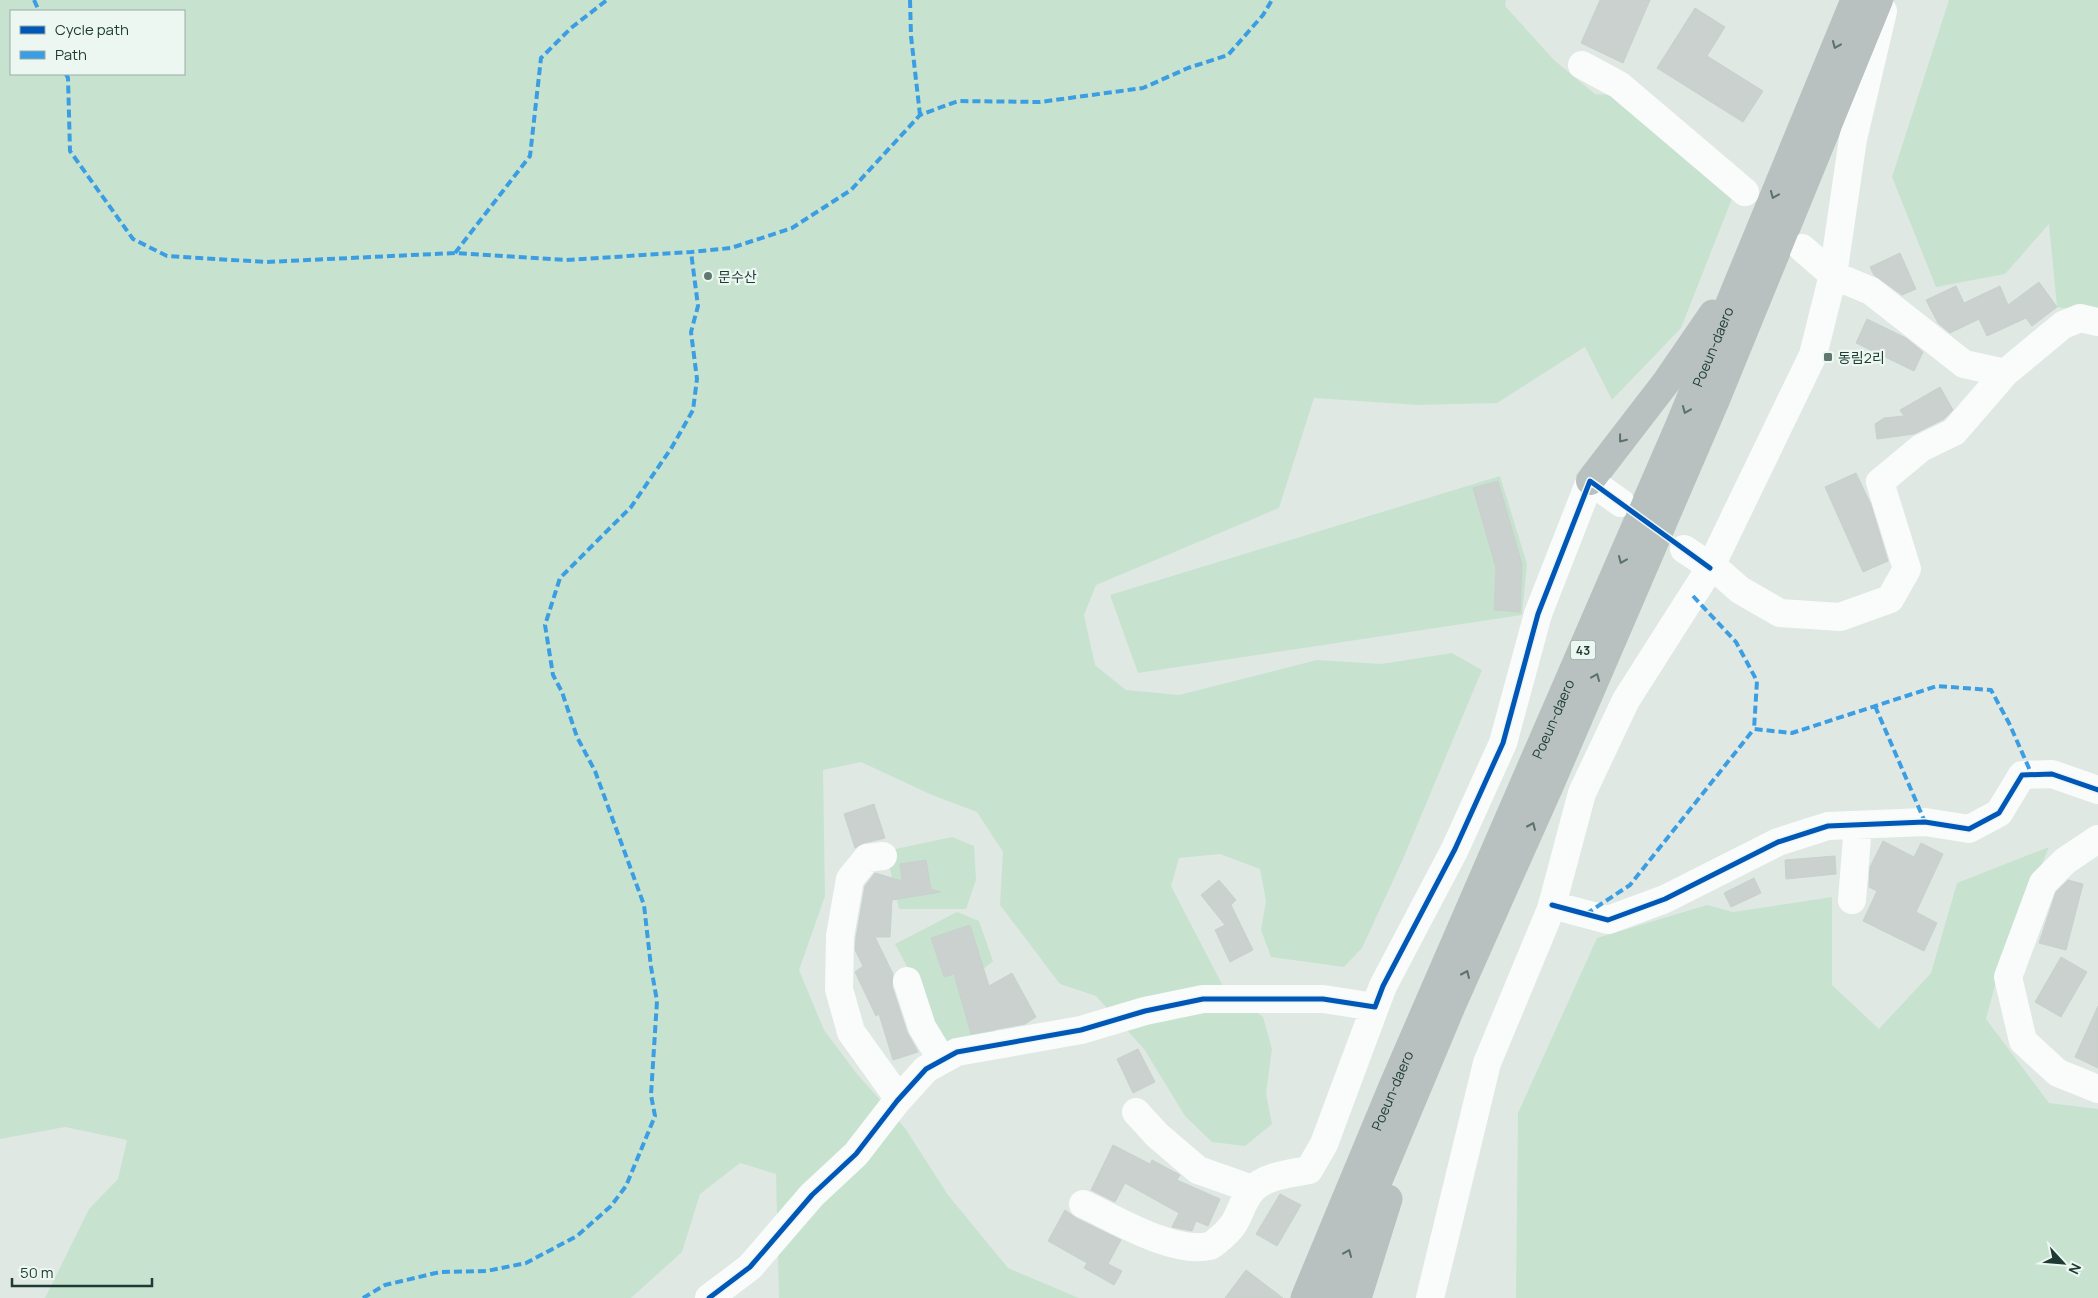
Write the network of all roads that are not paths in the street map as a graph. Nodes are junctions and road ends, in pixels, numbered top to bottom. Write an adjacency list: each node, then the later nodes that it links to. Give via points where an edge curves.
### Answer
1 (1855, 0): 6 (highway, Poeun-daero / 43, one-way to 6)
2 (1879, 0): 22 (highway, Poeun-daero / 43, one-way to 2, via 1715,401)
3 (1885, 0): 8 (street, via 1854,139)
4 (1582, 65): 5 (street, via 1619,85)
5 (1745, 192)
6 (1755, 239): 11 (highway, one-way to 11, via 1710,318 1667,381); 31 (highway, Poeun-daero / 43, one-way to 31, via 1671,446)
7 (1802, 248): 8 (street)
8 (1833, 275): 10 (street, via 1871,291 1964,364); 14 (street, via 1813,355)
9 (2098, 322): 10 (street, via 2080,318 2063,325)
10 (2005, 374): 14 (street, via 1954,432 1921,448 1880,482 1907,569 1890,599 1840,617 1780,613)
11 (1590, 480): 12 (street); 23 (street, via 1538,614 1503,743 1456,849)
12 (1621, 503)
13 (1684, 549): 14 (street)
14 (1710, 568): 20 (street, via 1626,700 1582,793)
15 (2098, 790): 16 (street, via 2052,774 2022,775 1999,813 1968,829 1925,822)
16 (1858, 825): 19 (street); 20 (street, via 1828,826 1778,842 1665,900 1608,920)
17 (2098, 839): 25 (street, via 2065,861 2043,884 2008,977 2022,1041 2058,1073)
18 (884, 856): 26 (street, via 867,858 850,879 840,936 839,989 851,1032)
19 (1852, 900)
20 (1552, 905): 34 (street, via 1487,1063)
21 (907, 981): 24 (street, via 922,1028)
22 (1452, 1004): 32 (highway, Poeun-daero / 43, one-way to 22); 33 (highway)
23 (1375, 1007): 24 (street, via 1323,999 1203,999 1145,1011 1081,1030 957,1052); 28 (street, via 1324,1144 1309,1170 1277,1175)
24 (942, 1060): 26 (street, via 926,1069)
25 (2098, 1089)
26 (899, 1099): 30 (street, via 856,1154 812,1195 750,1267)
27 (1136, 1112): 28 (street, via 1156,1136 1198,1170)
28 (1252, 1189): 29 (street, via 1232,1230 1210,1246 1182,1245 1143,1235)
29 (1083, 1204)
30 (709, 1298)
31 (1304, 1298)
32 (1329, 1298)
33 (1357, 1298)
34 (1430, 1298)

